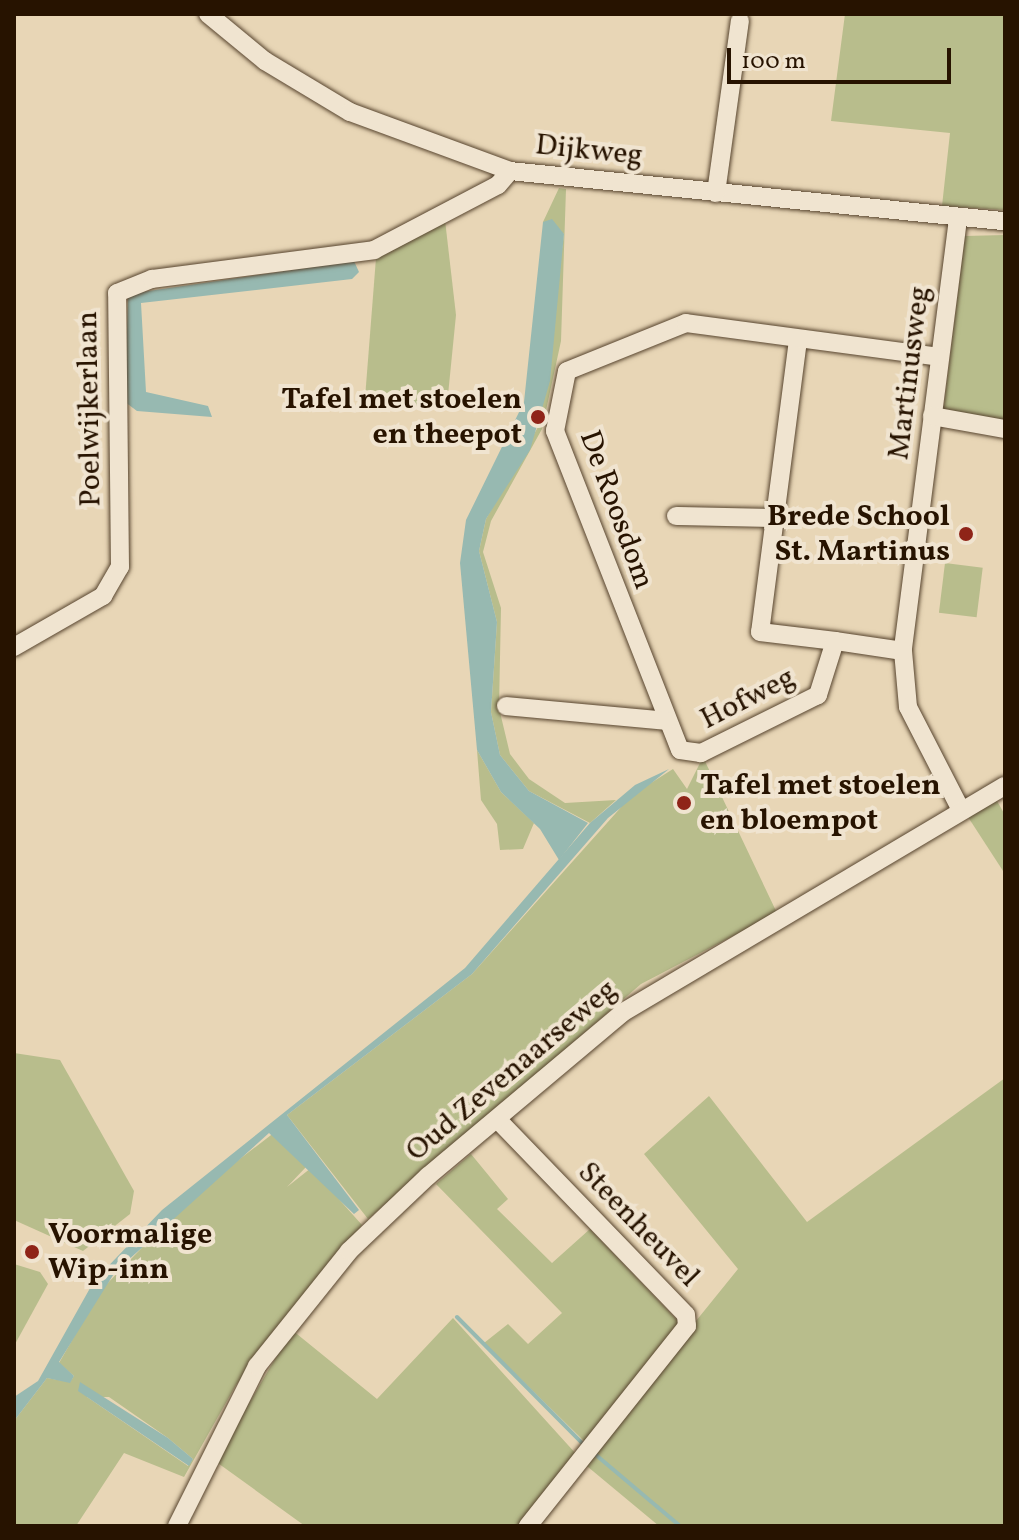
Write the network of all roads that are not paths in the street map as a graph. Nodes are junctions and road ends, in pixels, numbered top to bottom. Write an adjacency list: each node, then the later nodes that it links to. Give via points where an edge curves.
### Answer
1 (208, 14): 3 (street, Dijkweg, via 265,61 350,112)
2 (740, 21): 4 (street)
3 (510, 171): 4 (street, Dijkweg); 14 (street, Poelwijkerlaan, via 498,185 374,250 152,279 117,293 120,567 103,596)
4 (716, 193): 5 (street, Dijkweg)
5 (958, 219): 6 (street, Dijkweg); 8 (street, Martinusweg)
6 (1005, 221)
7 (798, 340): 8 (street); 12 (street, Hofweg); 17 (street, De Roosdom, via 711,331 686,323 567,371 555,431)
8 (940, 357): 9 (street, Martinusweg)
9 (932, 416): 10 (street); 15 (street, Martinusweg)
10 (1005, 429)
11 (676, 516): 12 (street)
12 (775, 518): 13 (street, Hofweg, via 760,632)
13 (835, 641): 15 (street, Hofweg); 18 (street, Hofweg, via 818,695)
14 (14, 647)
15 (903, 651): 20 (street, Martinusweg, via 908,707)
16 (506, 706): 17 (street)
17 (667, 721): 18 (street, De Roosdom, via 677,745)
18 (694, 755)
19 (1005, 786): 20 (street, Oud Zevenaarseweg)
20 (960, 808): 21 (street, Oud Zevenaarseweg, via 825,897 622,1013)
21 (497, 1119): 22 (street, Oud Zevenaarseweg, via 351,1249 286,1328 232,1408); 23 (street, Steenheuvel, via 686,1315 687,1326)
22 (177, 1526)
23 (528, 1526)

